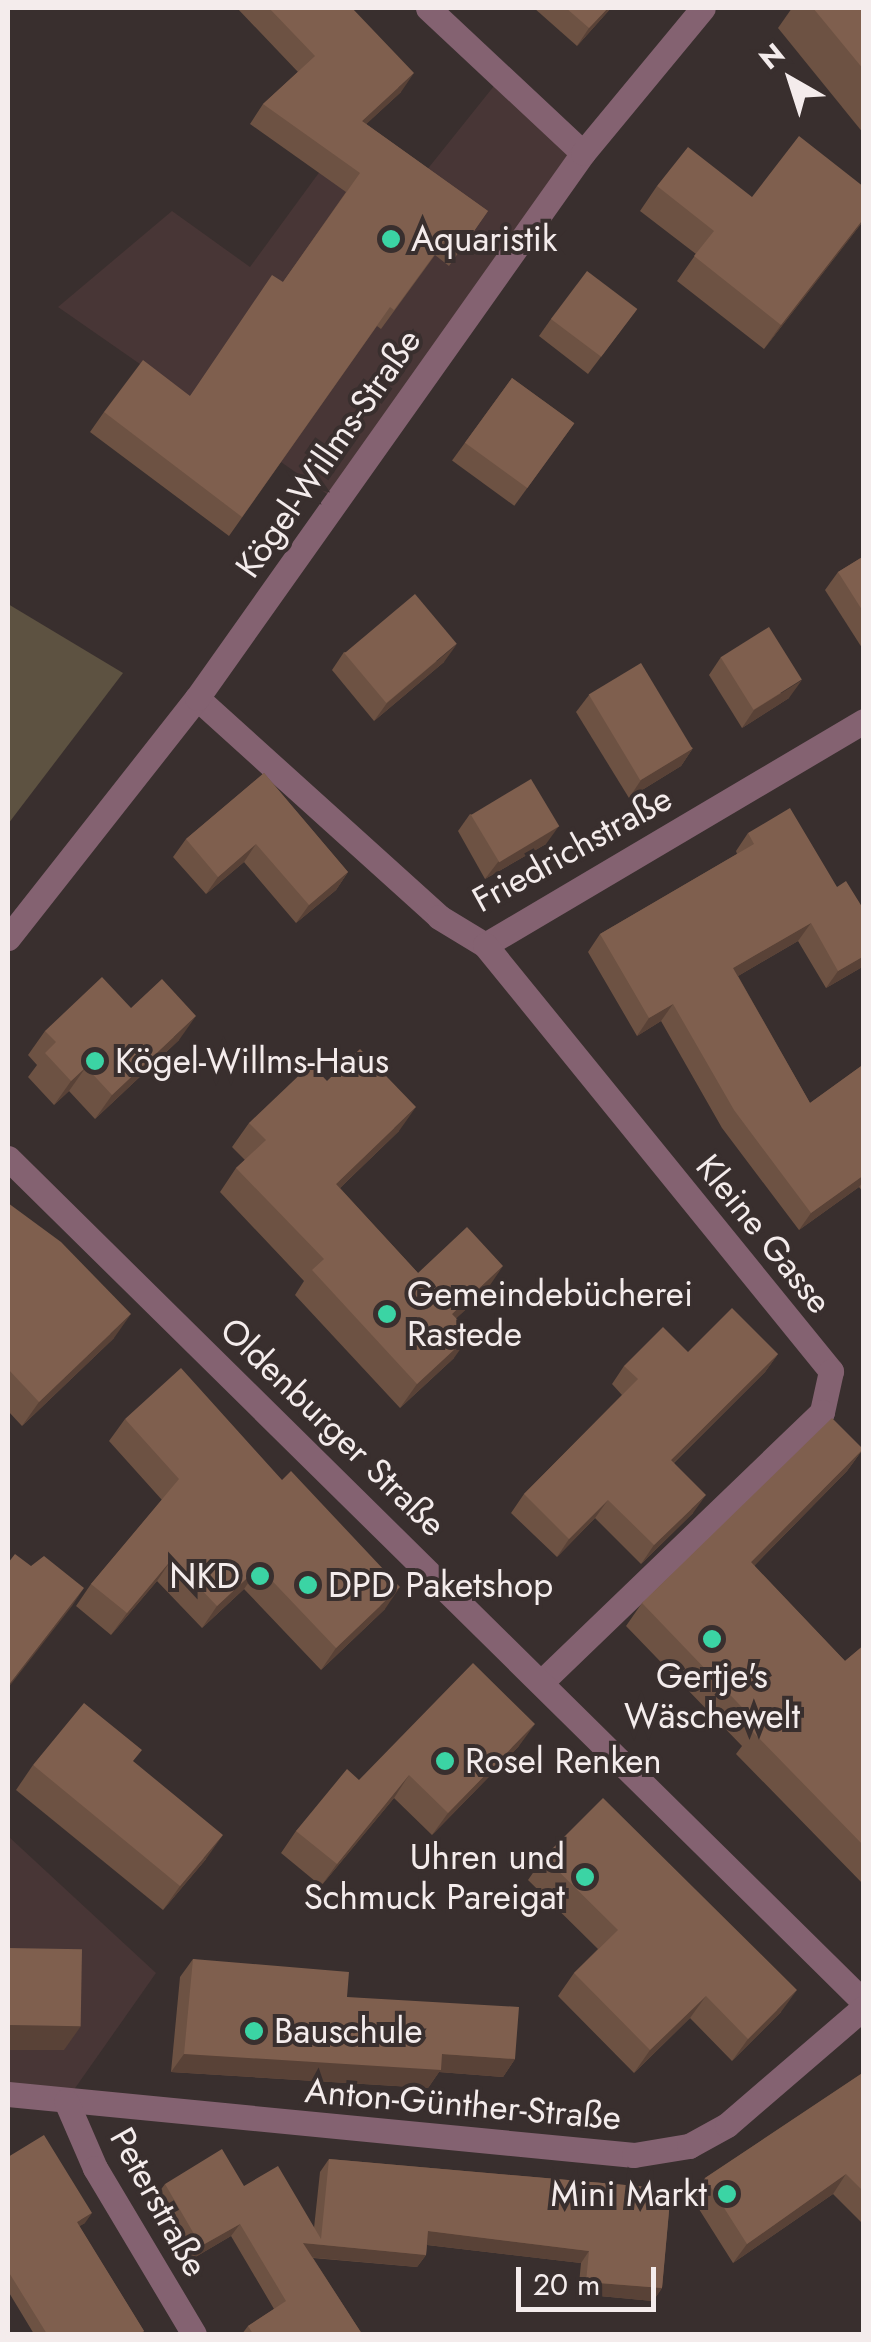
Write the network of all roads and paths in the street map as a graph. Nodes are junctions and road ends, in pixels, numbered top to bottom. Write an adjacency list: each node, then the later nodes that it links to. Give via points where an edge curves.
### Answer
1 (428, 8): 3 (street)
2 (703, 8): 3 (street, Kögel-Willms-Straße)
3 (583, 153): 4 (street, Kögel-Willms-Straße)
4 (197, 698): 6 (street, Kögel-Willms-Straße); 7 (street, Friedrichstraße, via 439,918)
5 (864, 721): 7 (street, Friedrichstraße)
6 (8, 938)
7 (484, 945): 9 (street, Kleine Gasse, via 831,1371 822,1412)
8 (8, 1158): 9 (street, Oldenburger Straße)
9 (541, 1682): 10 (street, Oldenburger Straße)
10 (864, 2005): 12 (street, Anton-Günther-Straße, via 727,2125 689,2146 634,2155)
11 (8, 2094): 12 (street, Anton-Günther-Straße)
12 (66, 2102): 13 (street, Peterstraße, via 95,2168)
13 (194, 2334)

